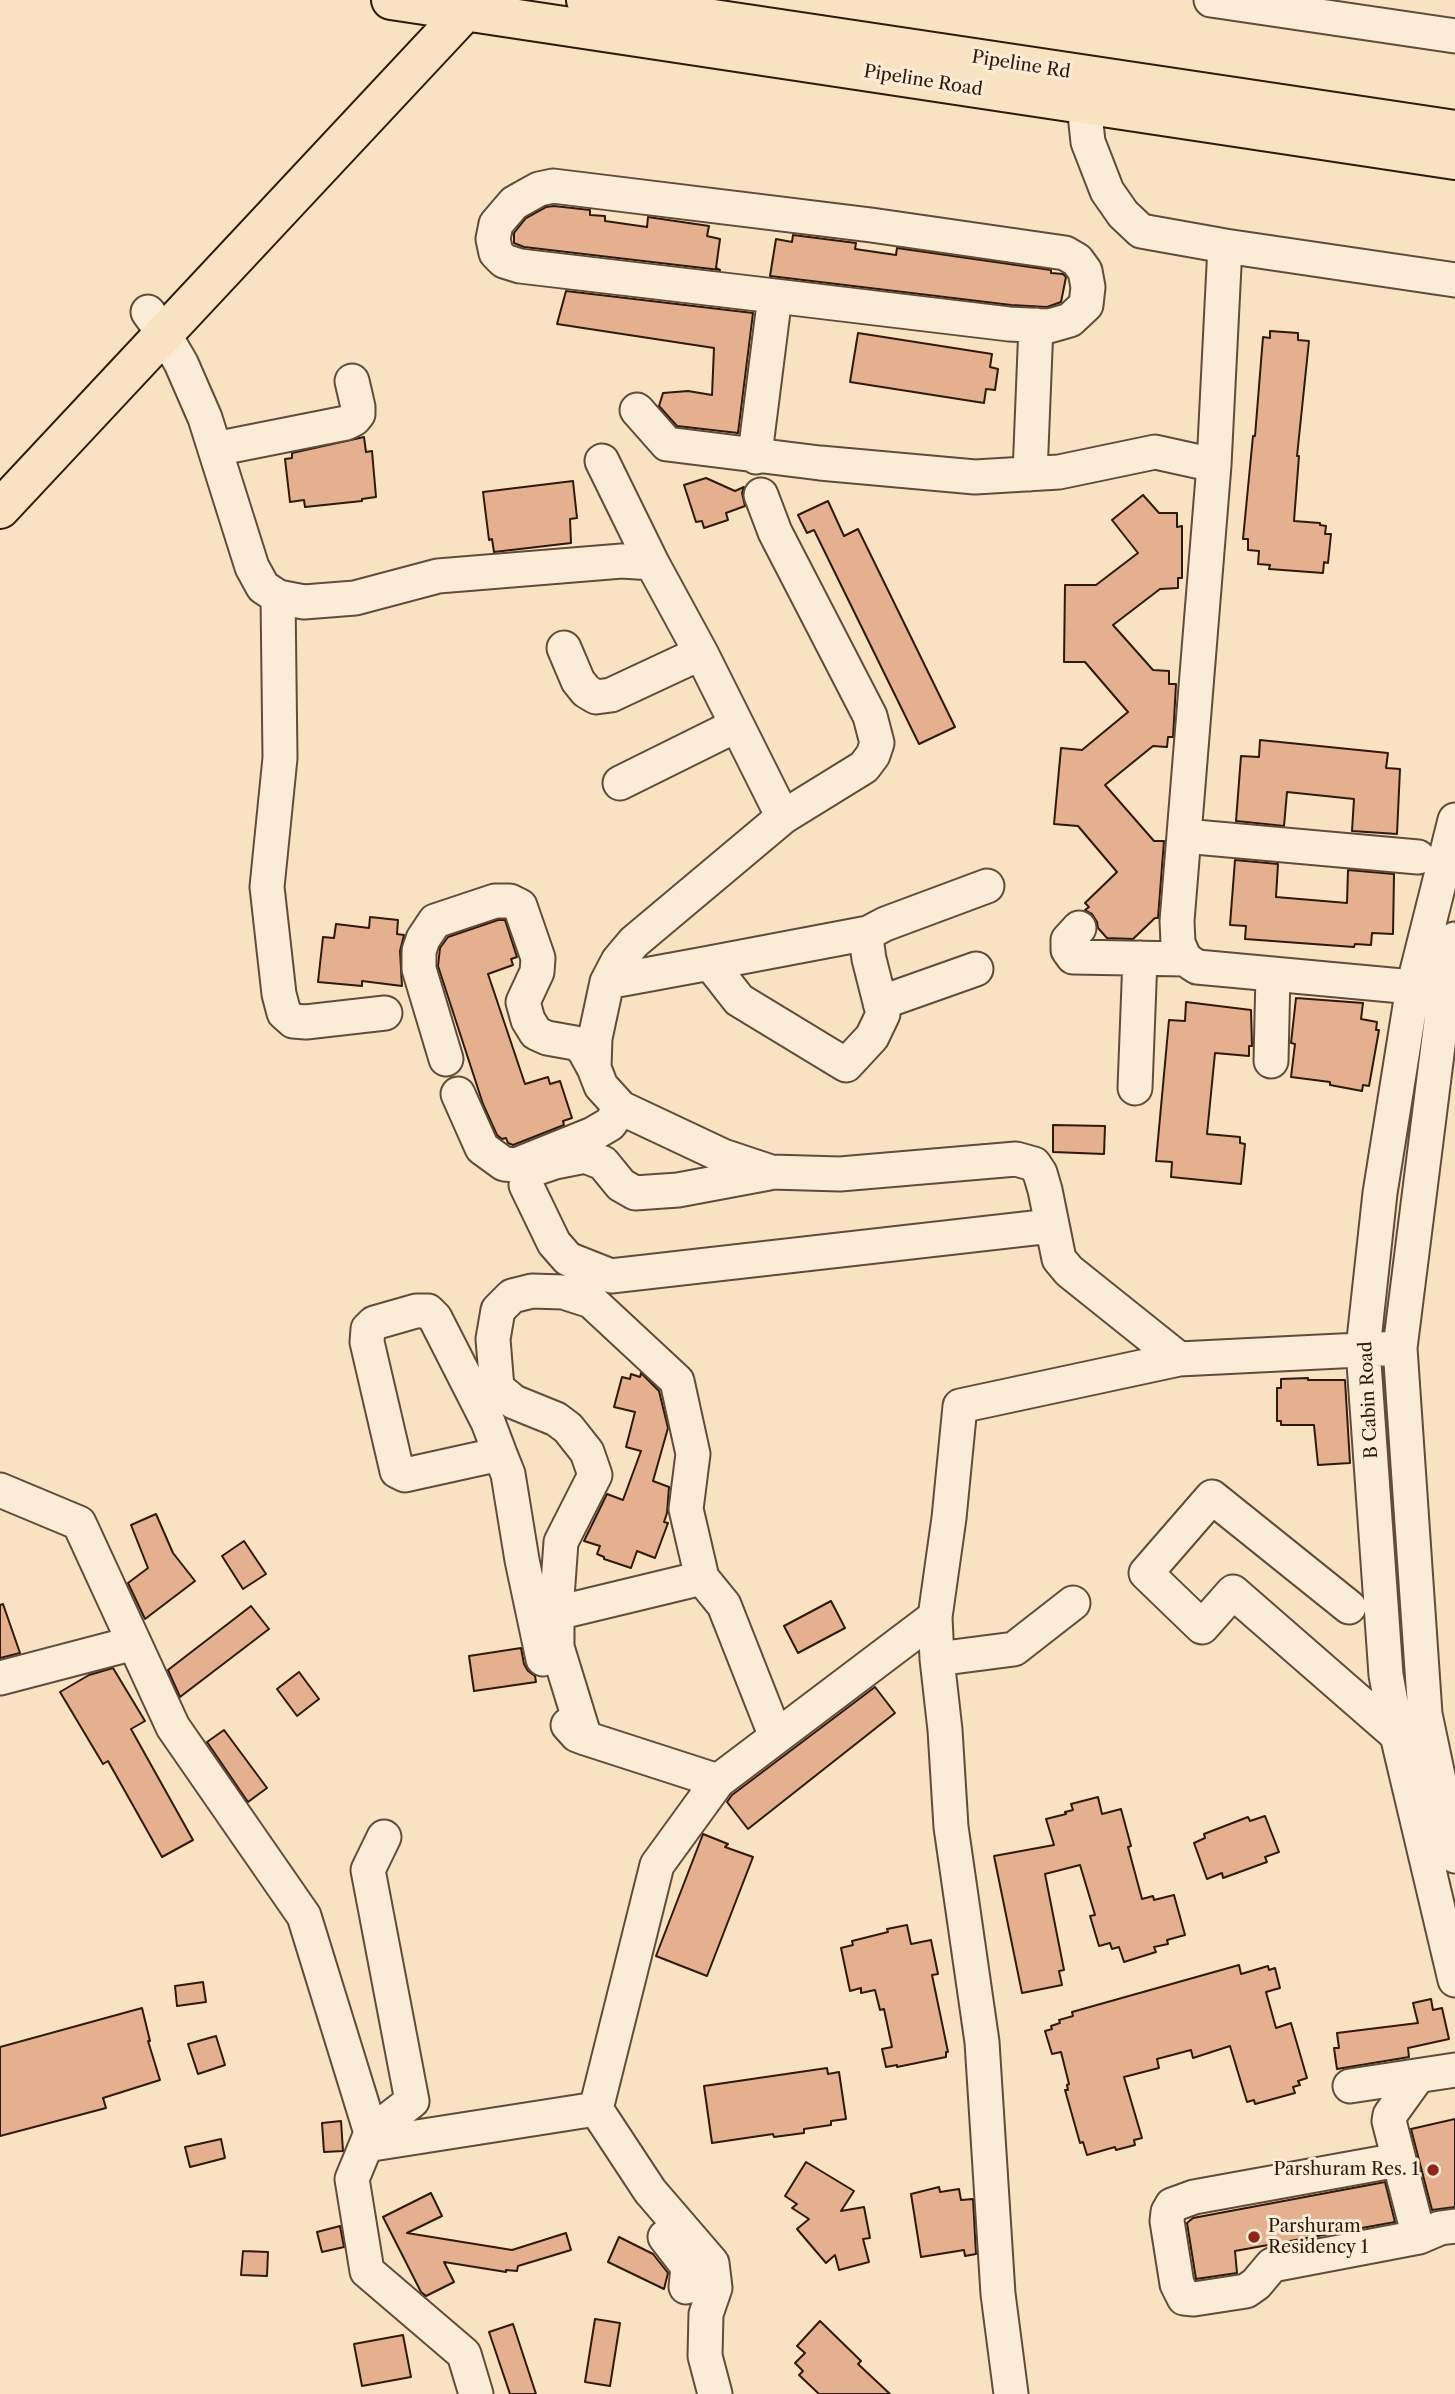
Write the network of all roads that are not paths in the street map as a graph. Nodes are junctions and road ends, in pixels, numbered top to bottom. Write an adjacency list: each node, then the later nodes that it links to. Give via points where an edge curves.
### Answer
1 (391, 0): 5 (main road, Pipeline Road)
2 (586, 0): 8 (main road, Pipeline Rd)
3 (1211, 0): 7 (street)
4 (1371, 0): 6 (street)
5 (454, 5): 8 (main road, Pipeline Road); 14 (main road)
6 (1455, 14)
7 (1455, 36)
8 (1086, 90): 9 (main road, Pipeline Rd); 10 (main road, Pipeline Road); 11 (street, via 1088,142 1107,191 1123,214 1141,230)
9 (1455, 130)
10 (1455, 160)
11 (1225, 246): 12 (street); 21 (street)
12 (1455, 280)
13 (775, 296): 15 (street); 15 (street, via 520,266 496,253 496,224 514,203 553,186 1065,253 1086,271 1086,305 1070,320); 19 (street)
14 (156, 323): 18 (street, via 205,418); 22 (main road); 25 (main road)
15 (1036, 326): 23 (street)
16 (352, 381): 18 (street, via 358,414 346,423)
17 (637, 410): 19 (street, via 667,444)
18 (215, 449): 27 (street, via 252,568 263,587)
19 (757, 457): 23 (street, via 975,478)
20 (602, 461): 26 (street)
21 (1214, 465): 23 (street, via 1155,452); 34 (street)
22 (0, 470)
23 (1030, 474)
24 (761, 495): 32 (street, via 775,532 870,716 877,744 864,767)
25 (0, 509)
26 (652, 563): 27 (street, via 622,561 438,576 355,598 304,602); 29 (street)
27 (278, 597): 49 (street, via 280,758 267,887 279,994 284,1013 293,1021)
28 (564, 648): 29 (street, via 578,681 596,697 611,695)
29 (701, 653): 30 (street)
30 (737, 725): 31 (street); 32 (street)
31 (620, 783)
32 (783, 817): 45 (street, via 634,942)
33 (1455, 820): 46 (street, B Cabin Road)
34 (1184, 836): 35 (street); 41 (street, via 1177,920 1178,943)
35 (1418, 858)
36 (987, 886): 38 (street)
37 (1079, 928): 40 (street, via 1068,940 1073,957)
38 (868, 933): 42 (street); 48 (street)
39 (1455, 939): 47 (street)
40 (1140, 958): 41 (street); 53 (street)
41 (1185, 959): 44 (street, via 1197,967)
42 (710, 963): 45 (street); 48 (street, via 739,1000 846,1065 872,1037 883,1014)
43 (976, 969): 48 (street)
44 (1273, 974): 46 (street); 51 (street)
45 (607, 982): 52 (street)
46 (1413, 987): 47 (street); 59 (street, B Cabin Road, via 1380,1193)
47 (1446, 990): 58 (street)
48 (880, 1003)
49 (385, 1013)
50 (446, 1059): 52 (street, via 419,969 423,939 435,921 495,901 510,901 520,906 538,958 537,972 523,1002 528,1020 537,1033 583,1048)
51 (1271, 1060)
52 (594, 1068): 55 (street, via 601,1086)
53 (1135, 1088)
54 (458, 1094): 55 (street, via 482,1148 503,1164 516,1165 593,1134 610,1124)
55 (621, 1108): 56 (street, via 723,1156)
56 (771, 1172): 57 (street, via 840,1174 1016,1159 1034,1164 1040,1173); 57 (street, via 635,1194 603,1163 584,1156 529,1171 526,1185 554,1242 568,1259 611,1276)
57 (1051, 1226): 60 (street, via 1059,1259 1069,1271)
58 (1400, 1348): 59 (street); 74 (street, via 1425,1714)
59 (1363, 1349): 60 (street); 71 (street, B Cabin Road, via 1386,1675)
60 (1179, 1359): 67 (street, via 960,1406)
61 (500, 1454): 61 (street, via 405,1475 397,1471 367,1342 368,1329 374,1323 428,1311); 73 (street, via 508,1474 553,1702 577,1735)
62 (0, 1490): 68 (street, via 79,1523)
63 (702, 1578): 66 (street); 66 (street, via 686,1509 693,1454 677,1381 591,1301 563,1292 532,1291 512,1296 498,1310 493,1339 497,1388 514,1402 568,1428 587,1452 595,1475 561,1542); 72 (street, via 724,1605)
64 (1073, 1603): 69 (street, via 1014,1649)
65 (1349, 1607): 71 (street, via 1212,1497 1146,1573 1202,1628 1233,1592)
66 (557, 1613): 73 (street, via 557,1647)
67 (935, 1617): 69 (street); 72 (street)
68 (134, 1643): 70 (street); 83 (street, via 173,1727 304,1916)
69 (936, 1659): 91 (street, via 951,1827 982,2042 998,2294)
70 (0, 1678)
71 (1397, 1735): 78 (street, B Cabin Road)
72 (776, 1737): 75 (street)
73 (585, 1738): 75 (street)
74 (1446, 1770): 77 (street)
75 (718, 1782): 82 (street, via 657,1865)
76 (384, 1837): 83 (street, via 368,1870 412,2101)
77 (1455, 1856)
78 (1455, 1980)
79 (1455, 2070): 80 (street)
80 (1418, 2076): 81 (street); 84 (street, via 1390,2115)
81 (1350, 2085)
82 (596, 2109): 83 (street); 86 (street, via 650,2190)
83 (368, 2139): 89 (street, via 352,2179 367,2271 464,2354)
84 (1398, 2160): 87 (street); 87 (street, via 1194,2197 1172,2205 1167,2221 1177,2284 1184,2298 1246,2291 1272,2265)
85 (1455, 2227): 87 (street)
86 (665, 2237): 88 (street, via 688,2267); 90 (street, via 712,2263 715,2288 706,2314 705,2356)
87 (1419, 2237)
88 (686, 2287)
89 (476, 2394)
90 (715, 2394)
91 (1011, 2394)

